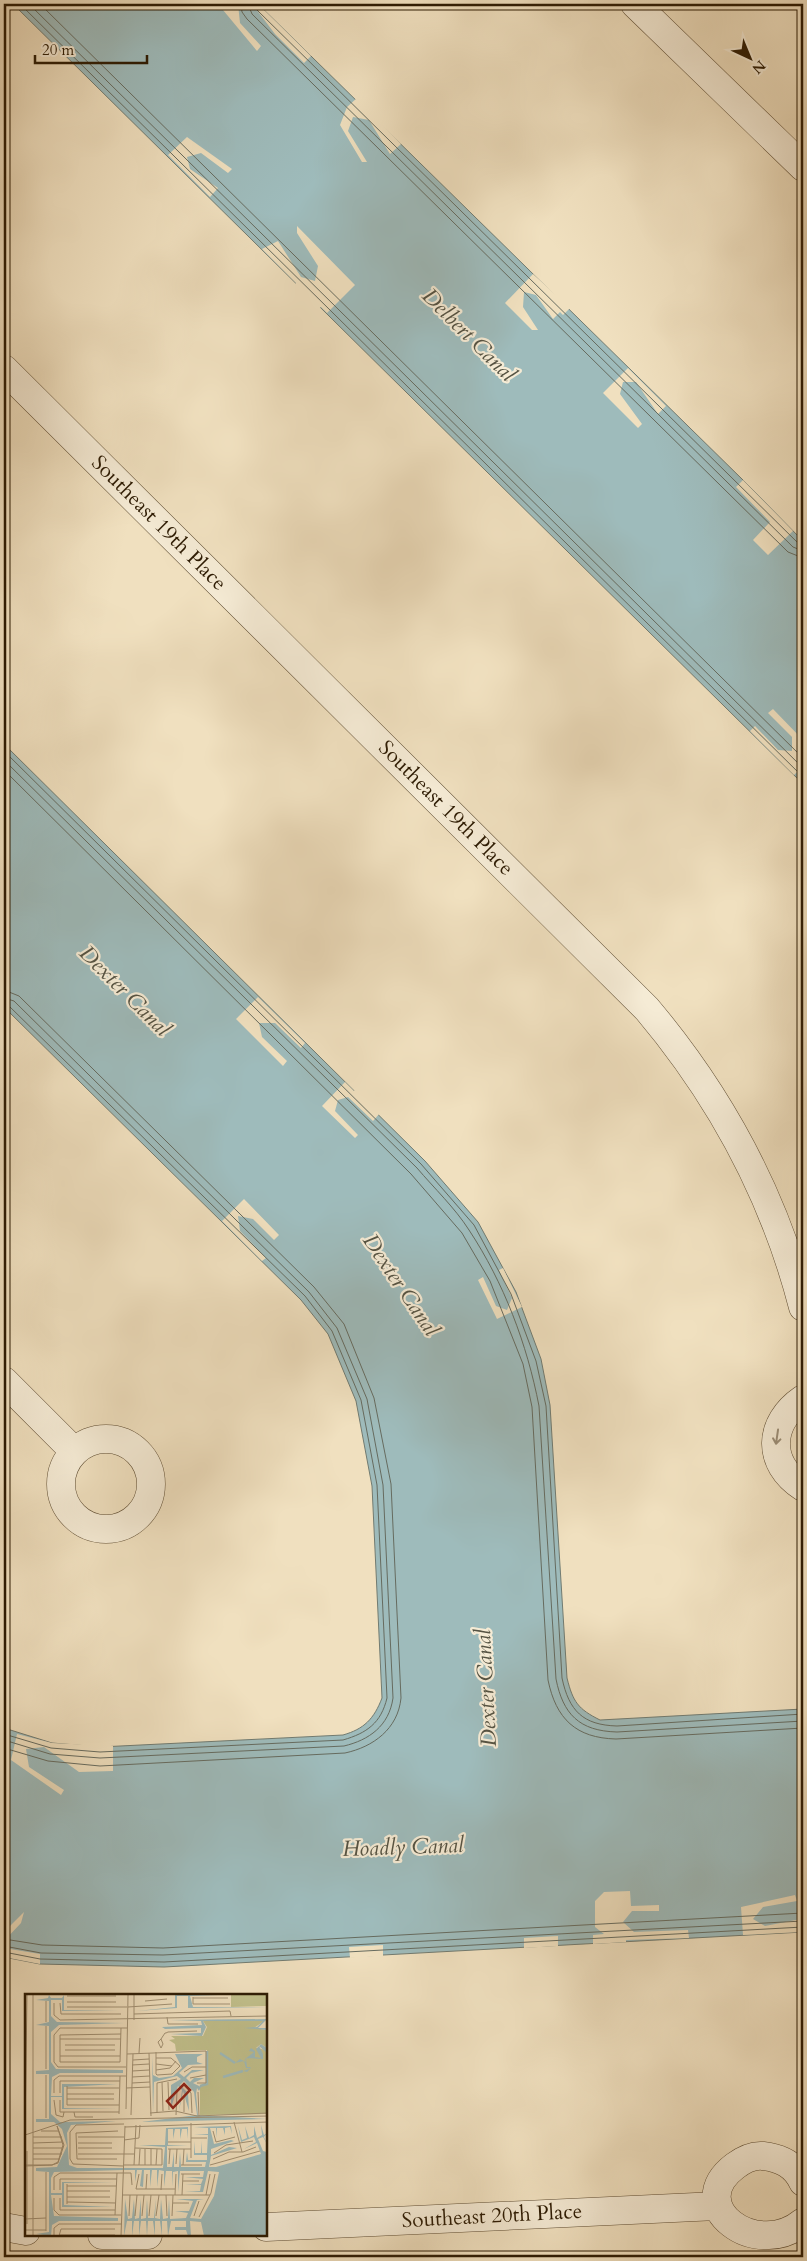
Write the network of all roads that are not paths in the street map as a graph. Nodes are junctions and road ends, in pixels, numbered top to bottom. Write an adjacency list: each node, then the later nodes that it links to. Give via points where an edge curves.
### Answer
1 (635, 4): 2 (street)
2 (803, 167)
3 (4, 369): 4 (street, Southeast 19th Place, via 653,1016 698,1074 740,1144 766,1198 797,1280)
4 (803, 1307)
5 (4, 1381): 7 (street)
6 (803, 1399): 8 (street, one-way to 8, via 789,1409 779,1425 775,1444 780,1463 790,1479)
7 (74, 1451)
8 (803, 1487)
9 (803, 2182): 10 (street, via 789,2163 774,2157 758,2156 743,2160 721,2183)
10 (717, 2206): 11 (street, via 732,2235 745,2244 766,2248 794,2234); 12 (street, Southeast 20th Place)
11 (803, 2222)
12 (268, 2227)
13 (4, 2228): 14 (street)
14 (25, 2231)

